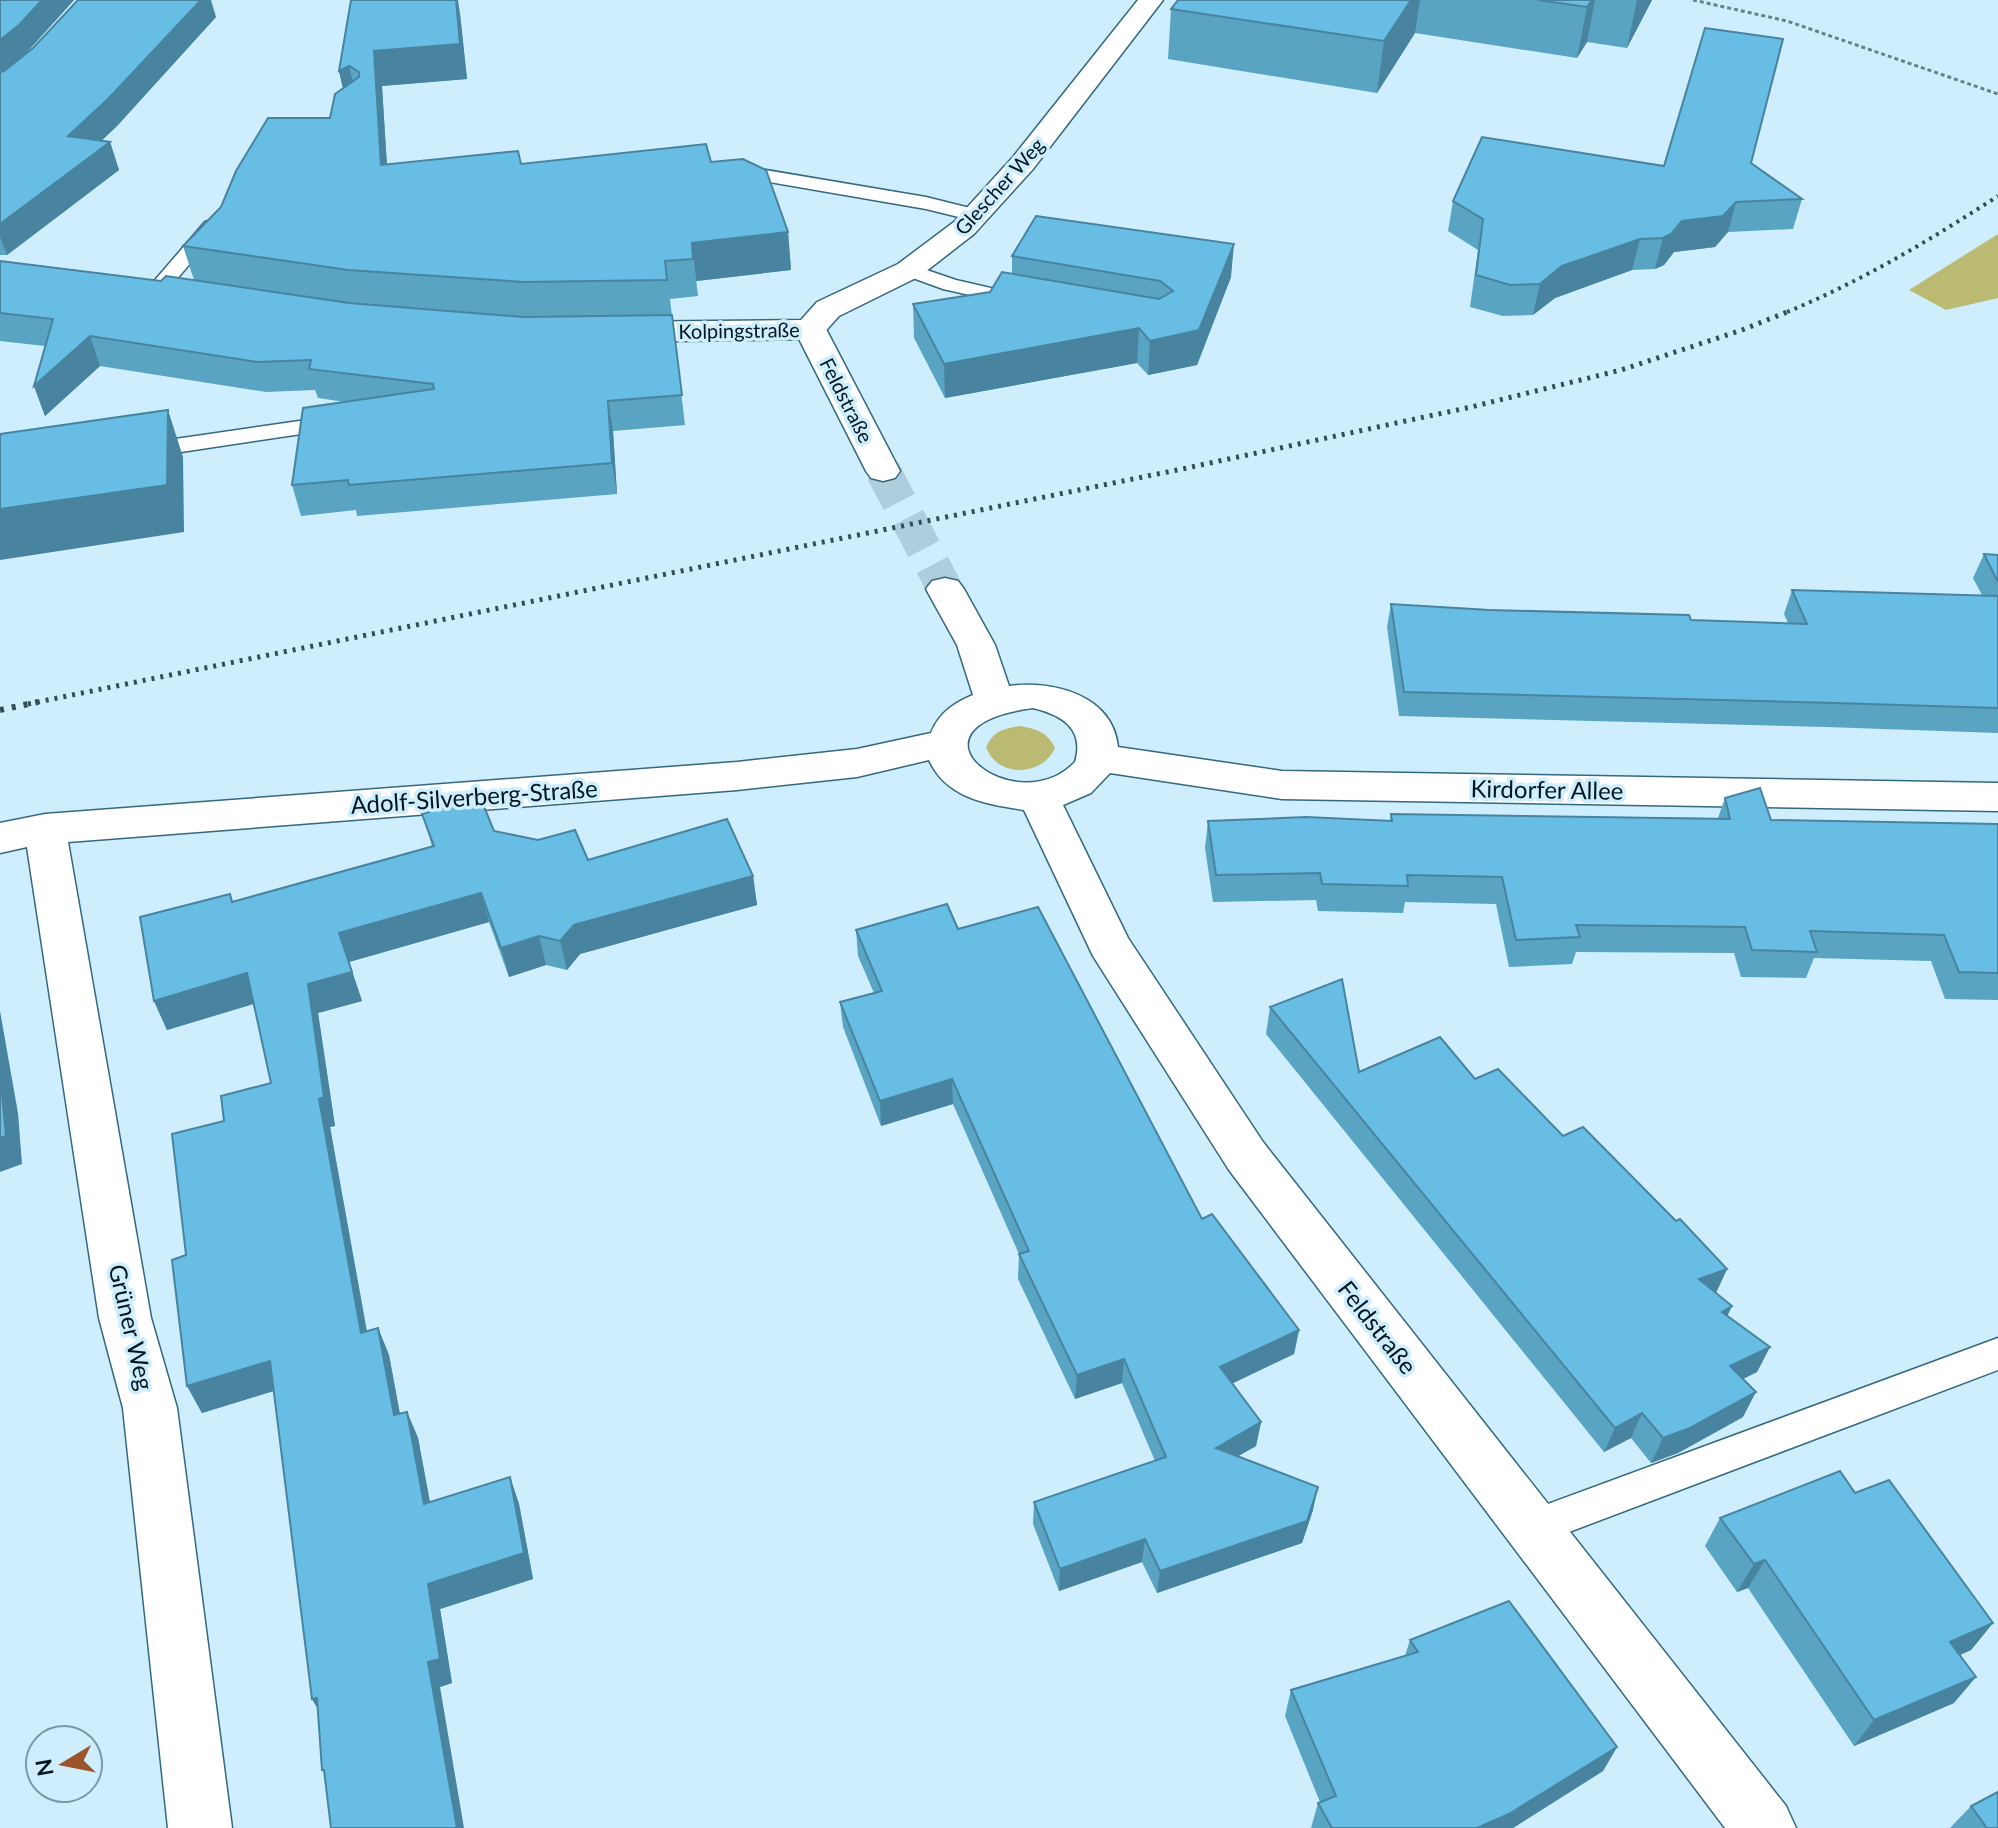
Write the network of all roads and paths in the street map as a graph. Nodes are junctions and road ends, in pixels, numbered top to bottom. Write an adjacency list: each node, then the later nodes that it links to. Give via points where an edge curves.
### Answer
1 (1151, 0): 6 (street, Glescher Weg, via 1023,163)
2 (1693, 0): 3 (path, via 1787,21)
3 (1998, 94)
4 (718, 168): 6 (lane)
5 (222, 210): 9 (lane, via 178,269)
6 (975, 215): 7 (street, Glescher Weg)
7 (909, 270): 10 (lane); 11 (street, Glescher Weg, via 828,309)
8 (125, 286): 9 (street)
9 (170, 293)
10 (1041, 305)
11 (810, 329): 12 (street, Kolpingstraße); 15 (street, Feldstraße)
12 (588, 332)
13 (327, 424): 14 (lane)
14 (125, 453)
15 (883, 471)
16 (945, 589): 17 (street, via 976,645)
17 (994, 699): 18 (street, via 955,721); 19 (street, via 1033,695 1079,711 1098,735)
18 (946, 743): 20 (street, via 950,761 975,786 1000,795); 22 (street, Adolf-Silverberg-Straße, via 857,763 737,776)
19 (1099, 758): 20 (street, via 1084,778); 21 (street, Kirdorfer Allee, via 1282,785)
20 (1039, 797): 24 (street, Feldstraße, via 1109,944 1246,1156)
21 (1998, 797)
22 (23, 834): 25 (street, Grüner Weg, via 125,1318 150,1408)
23 (1998, 1354): 24 (lane)
24 (1532, 1528): 26 (street, Feldstraße)
25 (200, 1828)
26 (1764, 1828)

